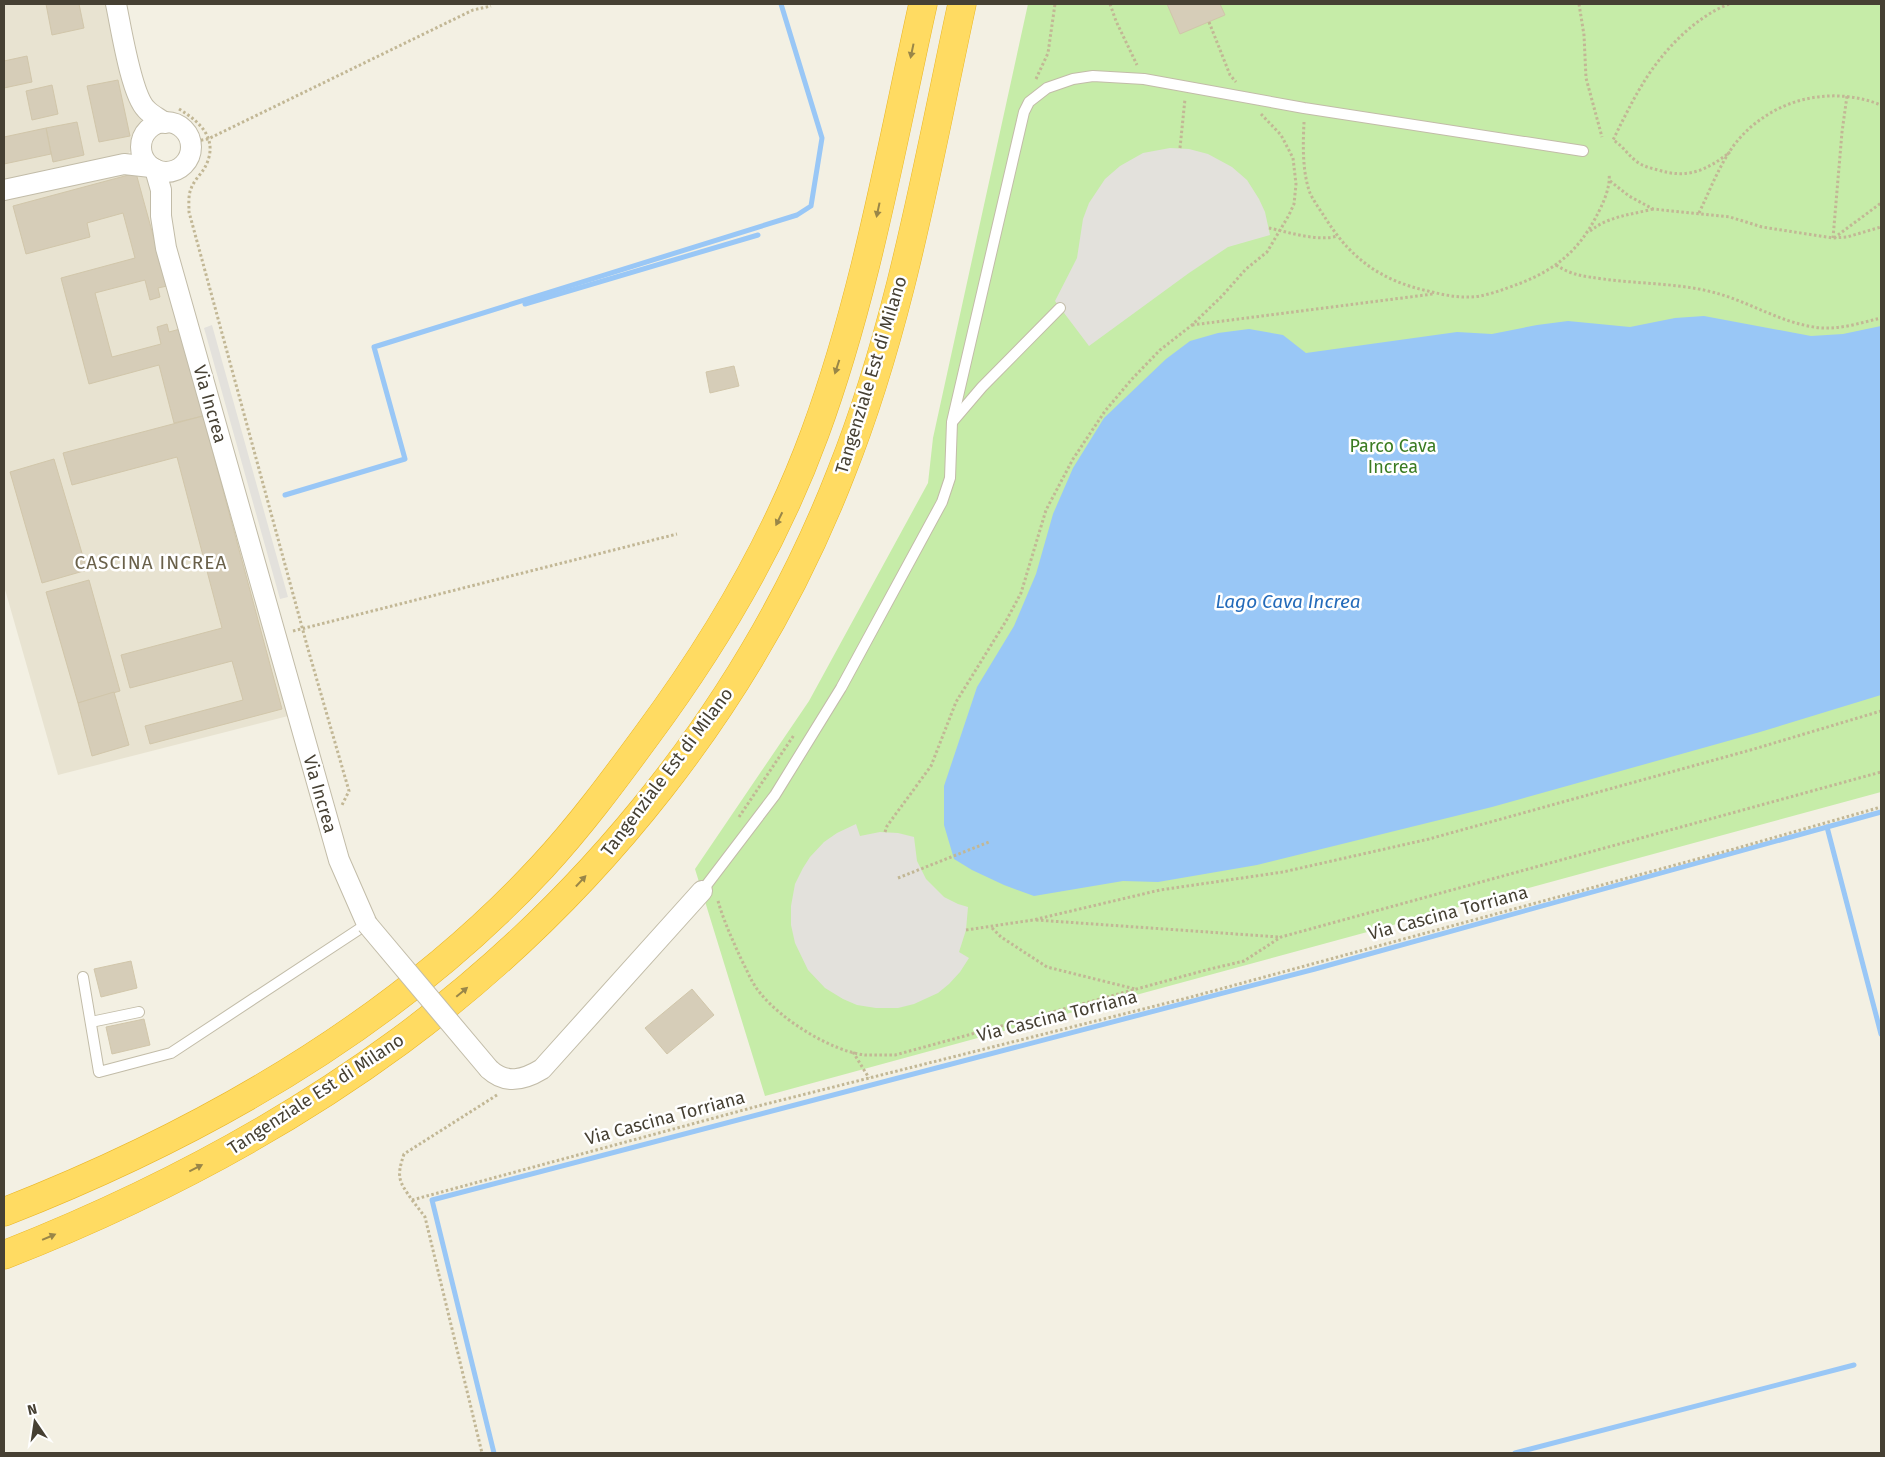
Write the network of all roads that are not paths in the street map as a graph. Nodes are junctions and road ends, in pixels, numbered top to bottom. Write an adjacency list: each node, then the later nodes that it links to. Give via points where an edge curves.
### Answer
1 (116, 4): 4 (street, Via Increa, via 134,82)
2 (923, 4): 20 (highway, Tangenziale Est di Milano, one-way to 20, via 856,301 802,465 766,544 723,625 684,685 610,786 505,904 440,962 348,1032 283,1075 185,1131 106,1170)
3 (962, 4): 21 (highway, Tangenziale Est di Milano, one-way to 3, via 119,1206 212,1159 299,1109 380,1056 477,980 535,926 589,872 652,798 719,708 745,666 802,563 841,475 896,303)
4 (145, 109): 5 (street); 6 (street, Via Increa)
5 (170, 114): 6 (street, via 155,125); 10 (street, via 179,126 199,141)
6 (144, 140): 8 (street); 9 (street, Via Increa, via 142,155)
7 (1583, 152): 14 (lane, via 1248,99 1144,79 1093,76 1047,88 1032,100 1024,112)
8 (124, 164): 9 (street); 11 (street)
9 (153, 168): 10 (street, via 168,172); 12 (street, Via Increa)
10 (180, 168): 12 (street)
11 (4, 190)
12 (161, 190): 16 (street, Via Increa, via 166,248 339,860)
13 (1060, 308): 14 (lane)
14 (952, 422): 15 (lane, via 950,478 942,502 841,688)
15 (709, 894): 16 (street, Via Increa, bridge, via 542,1069 510,1080 500,1078 489,1069)
16 (367, 924): 19 (lane, via 171,1053 100,1072)
17 (83, 977): 19 (lane)
18 (139, 1012): 19 (lane)
19 (91, 1022)
20 (4, 1212)
21 (4, 1255)

